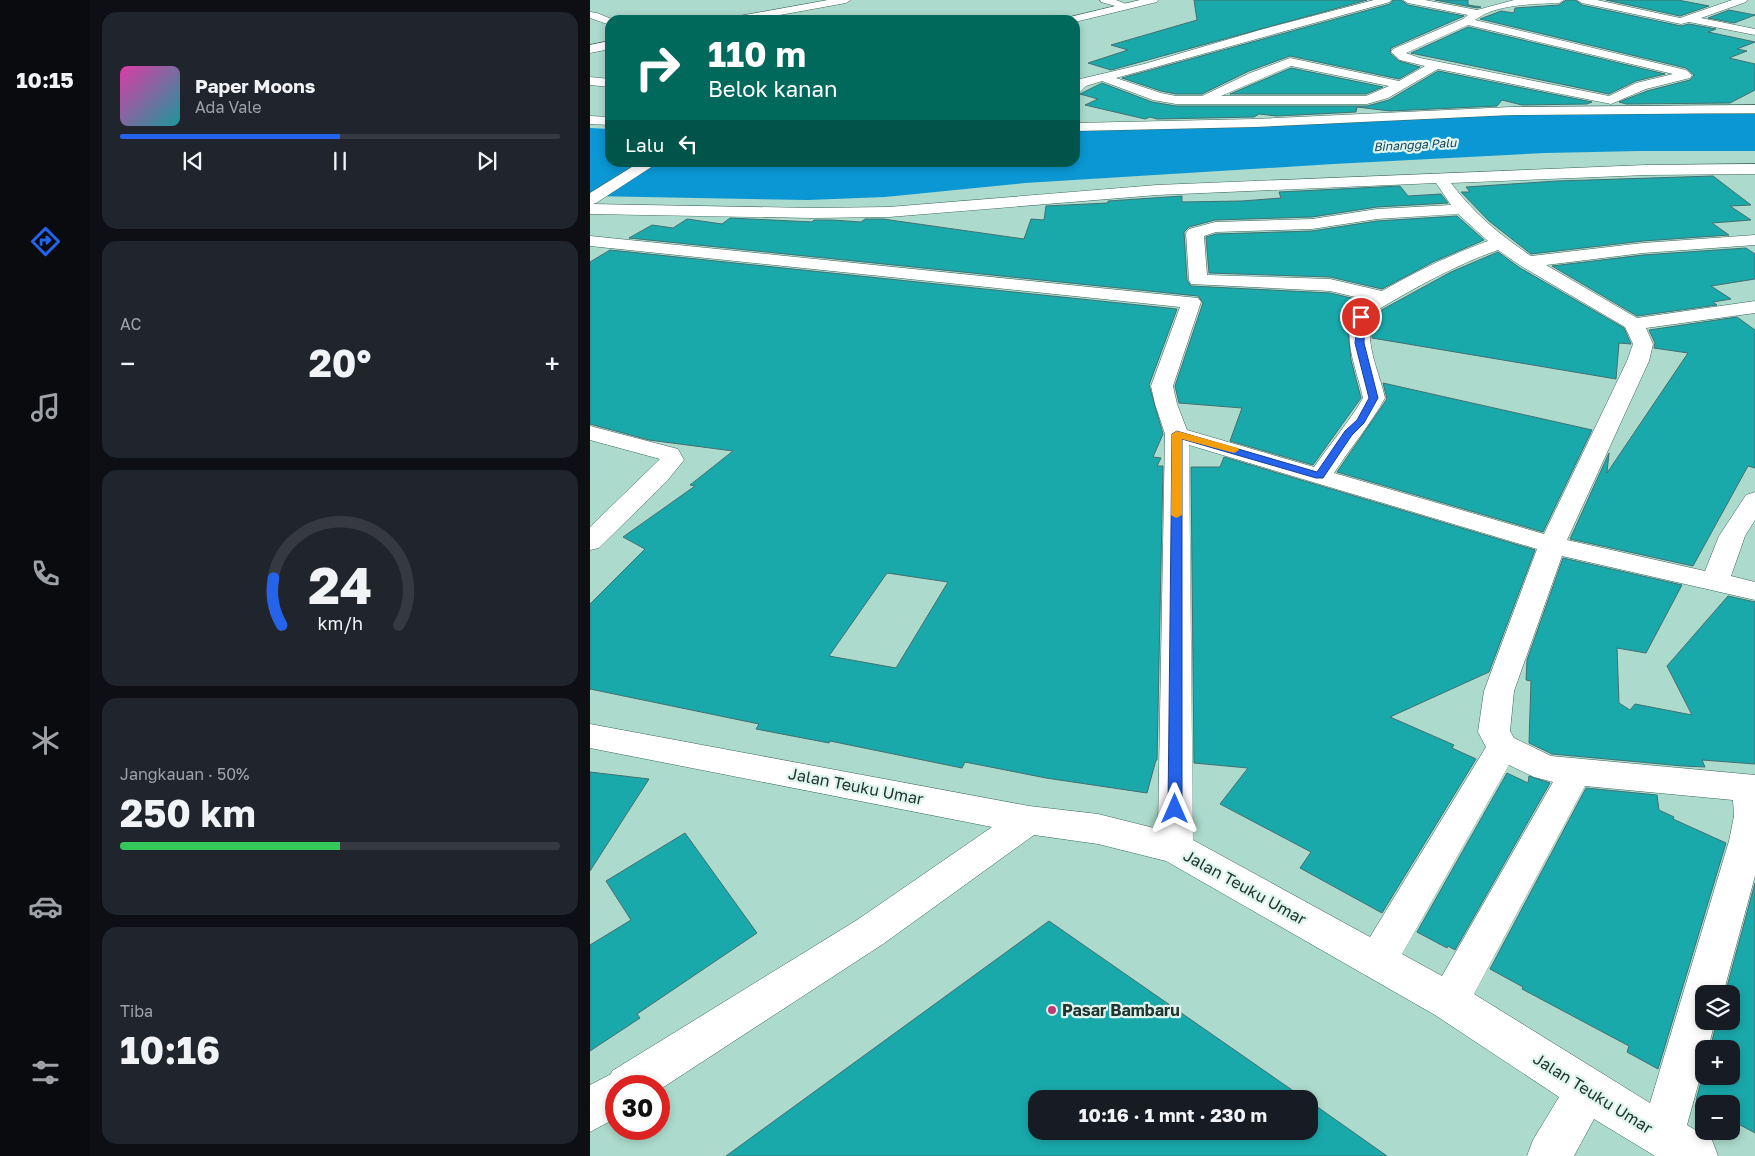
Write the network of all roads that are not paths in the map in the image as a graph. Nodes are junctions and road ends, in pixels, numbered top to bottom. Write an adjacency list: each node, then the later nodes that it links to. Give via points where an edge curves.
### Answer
1 (798, 0): 10 (street)
2 (846, 0): 10 (street)
3 (1105, 0): 11 (street)
4 (1153, 0): 11 (street)
5 (1386, 0): 23 (street)
6 (1408, 0): 15 (street)
7 (1559, 0): 15 (street, via 1518,2)
8 (1582, 0): 17 (street, via 1679,21)
9 (1742, 0): 17 (street)
10 (810, 6): 12 (street); 14 (street)
11 (1126, 6): 16 (street)
12 (832, 14)
13 (593, 15): 18 (street)
14 (761, 15)
15 (1472, 17): 22 (street, via 1397,52 1404,57); 28 (street, via 1686,75 1641,86)
16 (1080, 18)
17 (1690, 19): 19 (street)
18 (605, 20)
19 (1755, 32)
20 (605, 46): 21 (street)
21 (590, 49)
22 (1436, 65): 27 (street); 28 (street)
23 (1102, 77): 26 (street); 29 (street, via 1158,97)
24 (590, 82): 25 (street)
25 (605, 83)
26 (1080, 84)
27 (1402, 84): 29 (street, via 1290,62); 30 (street, via 1376,98)
28 (1611, 100): 32 (street)
29 (1199, 101): 30 (street)
30 (1362, 101): 33 (street)
31 (1755, 109): 32 (street)
32 (1596, 110): 33 (street)
33 (1366, 118): 36 (street)
34 (590, 120): 35 (street)
35 (605, 121)
36 (1080, 127)
37 (644, 167): 40 (street)
38 (1755, 169): 39 (street)
39 (1440, 178): 41 (street, via 1157,190 889,212); 42 (street)
40 (590, 200)
41 (590, 209)
42 (1462, 209): 45 (street); 47 (street, via 1377,214 1312,224 1206,228 1195,232)
43 (1755, 240): 46 (street, via 1643,248)
44 (590, 241): 49 (street)
45 (1500, 243): 46 (street); 48 (street, via 1458,258)
46 (1527, 262): 51 (street)
47 (1198, 280): 48 (street, via 1330,285); 49 (street)
48 (1386, 298): 54 (street, via 1366,309 1359,331 1374,398 1361,421)
49 (1190, 302): 53 (street, via 1162,386 1162,399)
50 (1755, 307): 51 (street)
51 (1634, 324): 57 (street, via 1643,344 1638,360)
52 (590, 433): 56 (street, via 670,454 672,460)
53 (1177, 434): 54 (street); 65 (street)
54 (1320, 475): 57 (street)
55 (1755, 500): 58 (street, via 1732,536)
56 (590, 542)
57 (1552, 545): 58 (street); 61 (street, via 1499,692 1494,732)
58 (1715, 581): 59 (street)
59 (1755, 591)
60 (590, 736): 64 (street, Jalan Teuku Umar)
61 (1503, 748): 62 (street, via 1546,768); 66 (street)
62 (1576, 772): 63 (street); 67 (street)
63 (1752, 788): 72 (street, via 1747,841)
64 (1029, 820): 65 (street, Jalan Teuku Umar, via 1098,829); 68 (street, via 870,932)
65 (1175, 848): 66 (street, Jalan Teuku Umar)
66 (1377, 961): 67 (street, Jalan Teuku Umar)
67 (1449, 1001): 69 (street, Jalan Teuku Umar)
68 (644, 1075)
69 (1587, 1090): 72 (street, Jalan Teuku Umar); 73 (street)
70 (605, 1100): 71 (street)
71 (590, 1110)
72 (1662, 1135): 74 (street, Jalan Teuku Umar)
73 (1548, 1156)
74 (1696, 1156)

